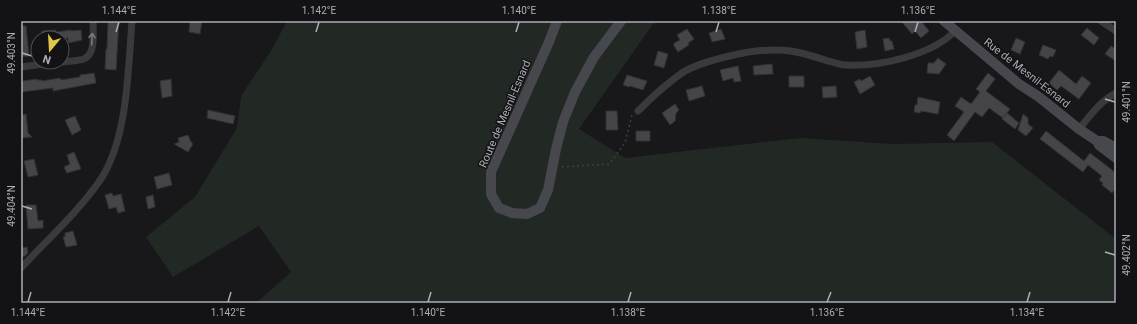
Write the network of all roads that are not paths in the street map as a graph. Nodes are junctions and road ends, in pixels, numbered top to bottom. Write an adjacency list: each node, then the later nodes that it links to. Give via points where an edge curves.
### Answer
1 (94, 21): 9 (street, one-way to 1, via 83,59 92,51)
2 (132, 21): 16 (street, via 126,99 112,155 101,178 82,203)
3 (557, 21): 4 (street, Route de Mesnil-Esnard, via 491,172 491,194 499,208 512,213 527,214 540,208 548,190 563,122 594,57)
4 (621, 21)
5 (944, 21): 7 (street, Rue de Mesnil-Esnard)
6 (1101, 21): 8 (street)
7 (956, 30): 11 (street, via 942,43 923,52 871,63 845,65 800,53 755,50 684,72); 12 (street, Rue de Mesnil-Esnard, via 1019,84)
8 (1116, 31)
9 (70, 61)
10 (1116, 93): 12 (street, via 1098,105)
11 (638, 111)
12 (1079, 129): 13 (street, Rue de Mesnil-Esnard)
13 (1097, 141): 14 (street, Rue de Mesnil-Esnard, via 1103,141); 15 (street, Rue de Mesnil-Esnard)
14 (1116, 148)
15 (1116, 158)
16 (21, 268)

